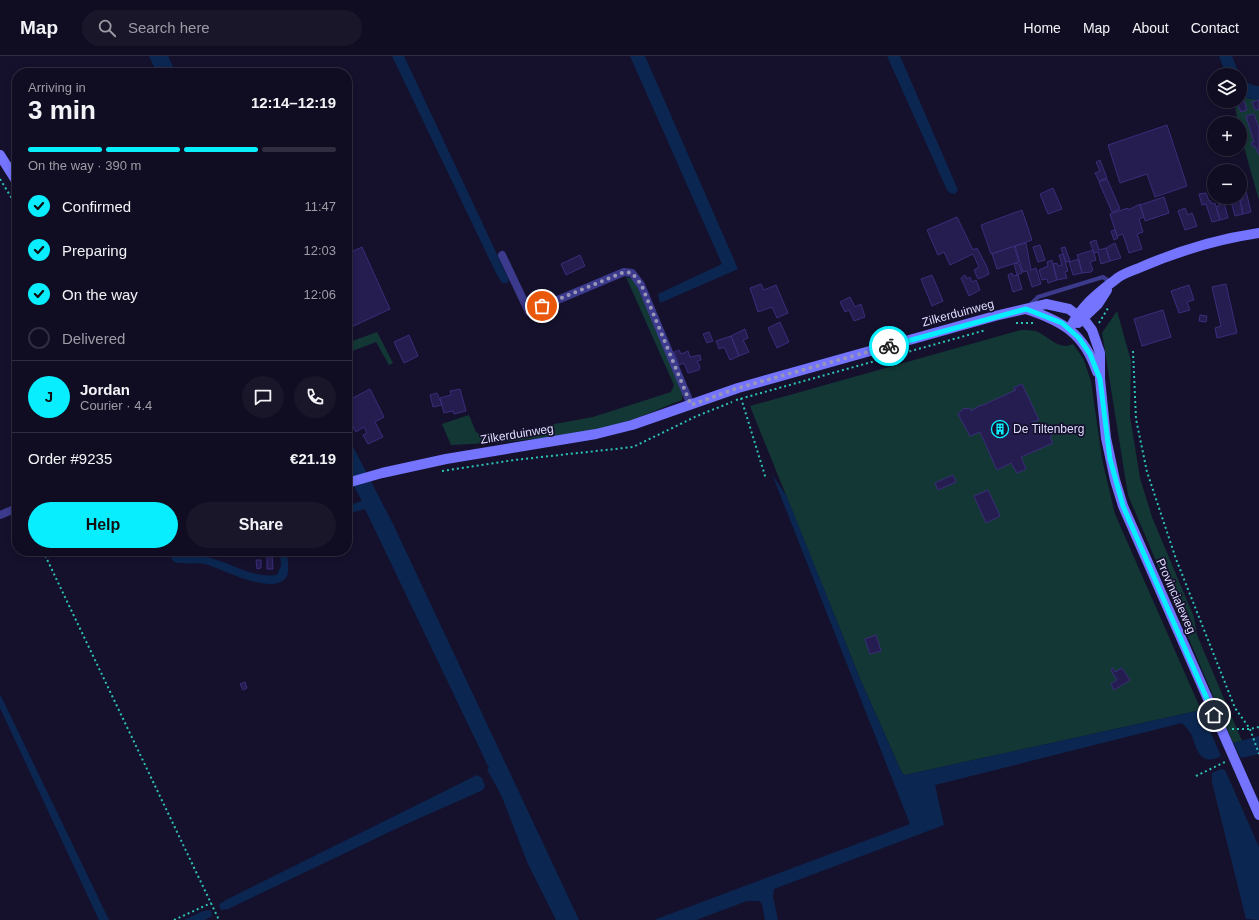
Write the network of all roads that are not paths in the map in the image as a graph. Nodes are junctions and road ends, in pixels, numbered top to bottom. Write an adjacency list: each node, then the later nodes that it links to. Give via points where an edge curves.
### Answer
1 (0, 155): 2 (main road)
2 (12, 174)
3 (1259, 233): 5 (main road, via 1207,243 1151,263)
4 (502, 255): 10 (street, via 529,312 624,272 632,273 641,284)
5 (1112, 283): 6 (lane, Zilkerduinweg, via 1103,277 1038,297); 7 (main road, via 1091,299)
6 (1026, 309): 7 (main road, Zilkerduinweg, via 1046,304 1064,307); 8 (main road); 10 (main road, Zilkerduinweg, via 738,388)
7 (1080, 317): 8 (main road); 9 (main road, Provincialeweg, via 1092,330 1100,353)
8 (1070, 328): 9 (main road, Provincialeweg, via 1090,354)
9 (1100, 379): 14 (main road, Provincialeweg, via 1110,459 1123,506)
10 (691, 405): 11 (main road, Zilkerduinweg, via 596,434 446,459)
11 (352, 482)
12 (12, 510): 13 (street)
13 (0, 515)
14 (1259, 815)

